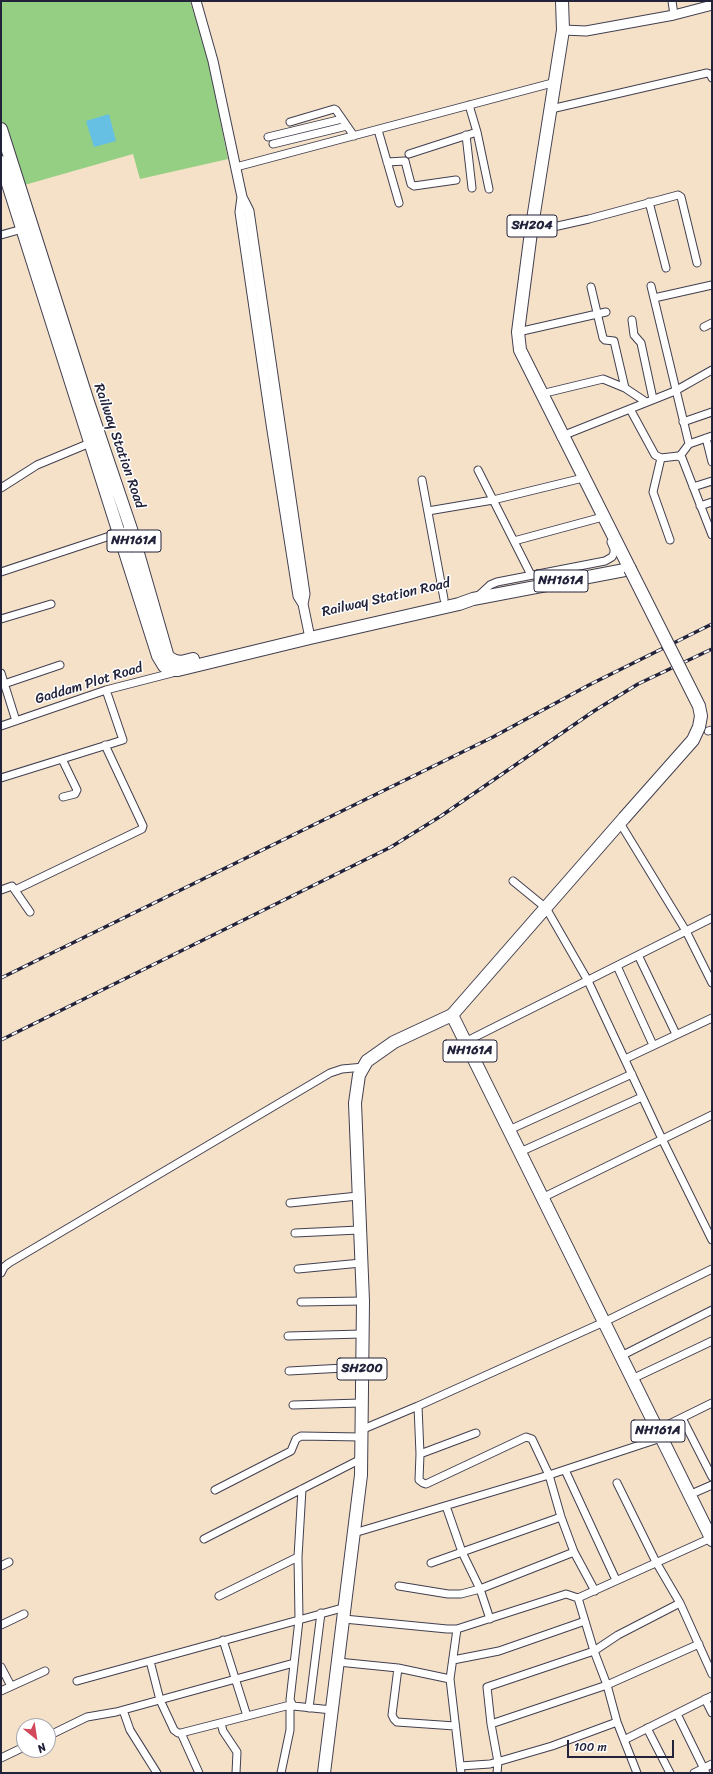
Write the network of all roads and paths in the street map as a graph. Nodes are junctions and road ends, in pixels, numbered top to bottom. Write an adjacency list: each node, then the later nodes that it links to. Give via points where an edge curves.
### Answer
1 (196, 1): 24 (street, via 213,61)
2 (562, 1): 6 (main road, SH204)
3 (672, 1): 5 (street)
4 (712, 4): 5 (street)
5 (674, 15): 6 (street, via 586,31)
6 (563, 30): 8 (main road, SH204)
7 (712, 78): 10 (street, via 707,73)
8 (556, 82): 9 (street); 10 (main road, SH204)
9 (469, 105): 15 (street); 16 (street)
10 (551, 109): 31 (main road, SH204)
11 (342, 119): 12 (street, via 334,109); 13 (street); 19 (street)
12 (290, 122)
13 (347, 126): 18 (street); 20 (street)
14 (1, 129): 30 (main road, Railway Station Road / NH161A)
15 (378, 130): 18 (street); 23 (street)
16 (477, 132): 17 (street); 27 (street)
17 (466, 135): 21 (street); 26 (street)
18 (354, 136): 24 (street)
19 (268, 137)
20 (273, 144)
21 (409, 154)
22 (1, 162): 30 (main road, Railway Station Road / NH161A)
23 (387, 162): 25 (street, via 405,161 411,184 414,186); 29 (street)
24 (236, 167): 84 (street, via 242,197 249,211 255,280 287,499 305,594 303,604)
25 (456, 180)
26 (472, 188)
27 (489, 189)
28 (649, 202): 31 (street, via 589,220); 33 (street, via 674,195 680,196); 34 (street)
29 (399, 203)
30 (27, 228): 32 (street); 56 (main road, Railway Station Road / NH161A); 72 (main road, Railway Station Road / NH161A)
31 (531, 232): 44 (main road, SH204)
32 (1, 236)
33 (697, 263)
34 (666, 268)
35 (712, 285): 38 (street)
36 (651, 286): 38 (street)
37 (590, 287): 40 (street)
38 (654, 298): 47 (street)
39 (606, 312): 40 (street)
40 (598, 314): 44 (street); 46 (street, via 603,338 614,341)
41 (632, 320): 49 (street, via 634,335 641,343)
42 (712, 323): 43 (street)
43 (704, 327)
44 (518, 332): 48 (main road, SH204, via 520,350)
45 (712, 370): 47 (street)
46 (625, 388): 48 (street, via 609,380 599,379); 50 (street)
47 (675, 391): 49 (street); 53 (street)
48 (541, 394): 55 (main road, SH204)
49 (653, 399): 50 (street)
50 (646, 402): 51 (street)
51 (630, 409): 55 (street); 59 (street, via 654,455)
52 (712, 412): 53 (street)
53 (683, 422): 57 (street)
54 (709, 437): 57 (street); 60 (street)
55 (564, 438): 62 (street, via 561,441); 77 (main road, SH204)
56 (90, 443): 66 (street, via 37,465); 73 (main road, Railway Station Road / NH161A)
57 (689, 444): 58 (street)
58 (680, 456): 59 (street); 65 (street)
59 (661, 458): 75 (street, via 654,492)
60 (712, 462)
61 (478, 470): 67 (street)
62 (579, 479): 67 (street); 71 (street)
63 (422, 480): 70 (street)
64 (712, 481): 65 (street)
65 (693, 487): 69 (street)
66 (1, 488)
67 (493, 500): 70 (street); 76 (street)
68 (712, 502): 69 (street)
69 (700, 506): 74 (street)
70 (428, 511): 81 (street)
71 (599, 518): 76 (street); 79 (street, via 614,549 612,557)
72 (131, 529): 73 (street); 86 (main road, Railway Station Road / NH161A, via 167,654)
73 (119, 533): 78 (street); 86 (main road, Railway Station Road / NH161A, via 158,656 164,666)
74 (712, 536)
75 (670, 540)
76 (514, 541): 79 (street)
77 (630, 569): 80 (main road, Railway Station Road / NH161A); 96 (main road, bridge, via 699,706 701,716 693,740)
78 (1, 572)
79 (531, 575): 80 (street, via 493,583)
80 (475, 598): 81 (main road, Railway Station Road / NH161A, via 458,596); 84 (main road, Railway Station Road / NH161A, via 459,604)
81 (444, 600): 84 (main road, Railway Station Road / NH161A)
82 (51, 604): 83 (street)
83 (1, 619)
84 (309, 634): 86 (main road, Railway Station Road / NH161A)
85 (60, 666): 88 (street)
86 (173, 666): 89 (street, Gaddam Plot Road, via 172,674)
87 (1, 673): 88 (street)
88 (4, 684): 90 (street)
89 (106, 690): 90 (street, Gaddam Plot Road); 92 (street, via 123,740)
90 (16, 721): 91 (street, Gaddam Plot Road)
91 (1, 726)
92 (105, 745): 93 (street); 99 (street, via 143,826 142,829)
93 (62, 759): 94 (street); 95 (street, via 77,790 75,794)
94 (1, 778)
95 (63, 798)
96 (622, 820): 100 (main road); 103 (street)
97 (512, 881): 100 (street)
98 (1, 890): 99 (street, via 11,886)
99 (15, 890): 101 (street)
100 (546, 908): 106 (street); 108 (main road)
101 (30, 912)
102 (712, 918): 103 (street)
103 (686, 931): 104 (street); 107 (street)
104 (638, 955): 105 (street); 110 (street)
105 (617, 966): 106 (street); 112 (street)
106 (588, 981): 111 (street); 113 (street)
107 (712, 983)
108 (452, 1015): 111 (main road, NH161A); 114 (main road, SH200, via 394,1042 367,1061)
109 (712, 1018): 110 (street)
110 (676, 1034): 112 (street)
111 (465, 1042): 118 (main road, NH161A)
112 (653, 1045): 113 (street)
113 (625, 1059): 115 (street)
114 (364, 1067): 121 (main road, SH200, via 359,1075 355,1103); 130 (street, via 330,1073 9,1263)
115 (632, 1074): 116 (street); 118 (street)
116 (642, 1097): 119 (street); 120 (street)
117 (712, 1116): 119 (street)
118 (509, 1130): 120 (main road, NH161A)
119 (662, 1139): 122 (street); 126 (street)
120 (520, 1152): 122 (main road, NH161A)
121 (358, 1196): 123 (street); 124 (main road, SH200)
122 (542, 1198): 134 (main road, NH161A)
123 (290, 1203)
124 (359, 1230): 125 (street); 127 (main road, SH200)
125 (294, 1233)
126 (712, 1240)
127 (361, 1263): 128 (street); 131 (main road, SH200)
128 (298, 1269)
129 (712, 1269): 134 (street)
130 (1, 1273)
131 (362, 1301): 132 (street); 135 (main road, SH200)
132 (301, 1302)
133 (712, 1310): 138 (street)
134 (604, 1322): 138 (main road, NH161A); 144 (street)
135 (362, 1334): 136 (street); 139 (main road, SH200)
136 (288, 1336)
137 (712, 1341): 141 (street)
138 (621, 1356): 141 (main road, NH161A)
139 (362, 1368): 140 (street); 142 (main road, SH200)
140 (289, 1371)
141 (632, 1379): 149 (main road, NH161A)
142 (361, 1403): 143 (street); 147 (main road, SH200)
143 (293, 1405)
144 (418, 1406): 147 (street); 150 (street)
145 (711, 1406): 146 (street)
146 (682, 1418): 149 (street); 154 (street)
147 (361, 1433): 151 (main road, SH200); 158 (street, via 302,1436 296,1439 291,1451)
148 (476, 1433): 150 (street)
149 (659, 1434): 152 (street); 159 (main road, NH161A)
150 (420, 1454): 153 (street, via 419,1480 426,1484 529,1436)
151 (361, 1459): 157 (street); 162 (main road, SH200)
152 (565, 1470): 153 (street); 172 (street)
153 (549, 1475): 160 (street); 161 (street)
154 (712, 1477)
155 (617, 1483): 169 (street)
156 (712, 1484): 159 (street)
157 (302, 1489): 163 (street); 167 (street)
158 (215, 1490)
159 (690, 1495): 164 (main road, NH161A)
160 (446, 1506): 162 (street); 165 (street)
161 (561, 1517): 165 (street); 166 (street)
162 (354, 1533): 179 (main road, SH200)
163 (204, 1539)
164 (711, 1539): 169 (street)
165 (462, 1552): 170 (street); 174 (street)
166 (574, 1552): 174 (street); 175 (street)
167 (298, 1557): 176 (street); 184 (street)
168 (9, 1562): 171 (street)
169 (656, 1562): 172 (street); 178 (street)
170 (431, 1563)
171 (1, 1566)
172 (616, 1580): 175 (street)
173 (399, 1586): 174 (street, via 455,1595)
174 (480, 1589): 183 (street)
175 (595, 1591): 177 (street)
176 (219, 1596)
177 (578, 1598): 183 (street, via 566,1594); 185 (street)
178 (680, 1603): 189 (street); 190 (street, via 618,1635)
179 (346, 1607): 180 (street); 182 (main road, SH200)
180 (321, 1613): 184 (street); 208 (street)
181 (24, 1614): 186 (street)
182 (344, 1619): 187 (street); 193 (main road, SH200)
183 (490, 1619): 187 (street)
184 (299, 1620): 188 (street); 194 (street)
185 (585, 1621): 190 (street); 192 (street, via 499,1651)
186 (1, 1625)
187 (457, 1629): 192 (street)
188 (223, 1640): 191 (street); 199 (street)
189 (699, 1644): 198 (street); 202 (street)
190 (594, 1651): 202 (street); 216 (street, via 488,1686 486,1689)
191 (150, 1660): 201 (street); 206 (street)
192 (453, 1660): 200 (street)
193 (338, 1662): 196 (street); 210 (main road, SH200)
194 (294, 1663): 199 (street); 207 (street)
195 (1, 1668): 203 (street)
196 (398, 1668): 200 (street); 217 (street, via 392,1714 394,1719 397,1722)
197 (45, 1671): 203 (street)
198 (712, 1674)
199 (234, 1679): 206 (street); 213 (street)
200 (450, 1679): 217 (street)
201 (77, 1681)
202 (607, 1685): 214 (street); 216 (street)
203 (11, 1686): 204 (street)
204 (1, 1691)
205 (709, 1698): 211 (street); 212 (street)
206 (160, 1700): 209 (street); 220 (street, via 174,1730)
207 (290, 1704): 208 (street); 213 (street); 231 (street, via 290,1730)
208 (309, 1708): 210 (street)
209 (124, 1710): 219 (street, via 84,1719); 228 (street, via 129,1728)
210 (332, 1710): 232 (main road, SH200)
211 (677, 1714): 218 (street); 227 (street)
212 (712, 1714)
213 (247, 1716): 215 (street)
214 (617, 1722): 221 (street); 224 (street, via 552,1746)
215 (221, 1723): 220 (street); 230 (street, via 223,1731 237,1752)
216 (491, 1724): 224 (street)
217 (455, 1726): 226 (street)
218 (647, 1728): 221 (street); 235 (street)
219 (56, 1732)
220 (182, 1733): 229 (street)
221 (624, 1740): 234 (street)
222 (16, 1751): 223 (street)
223 (1, 1758)
224 (498, 1762): 226 (street); 233 (street)
225 (712, 1764): 227 (street)
226 (460, 1770)
227 (705, 1771): 236 (street)
228 (157, 1773)
229 (199, 1773)
230 (236, 1773)
231 (281, 1773)
232 (324, 1773)
233 (497, 1773)
234 (637, 1773)
235 (670, 1773)
236 (694, 1773)

